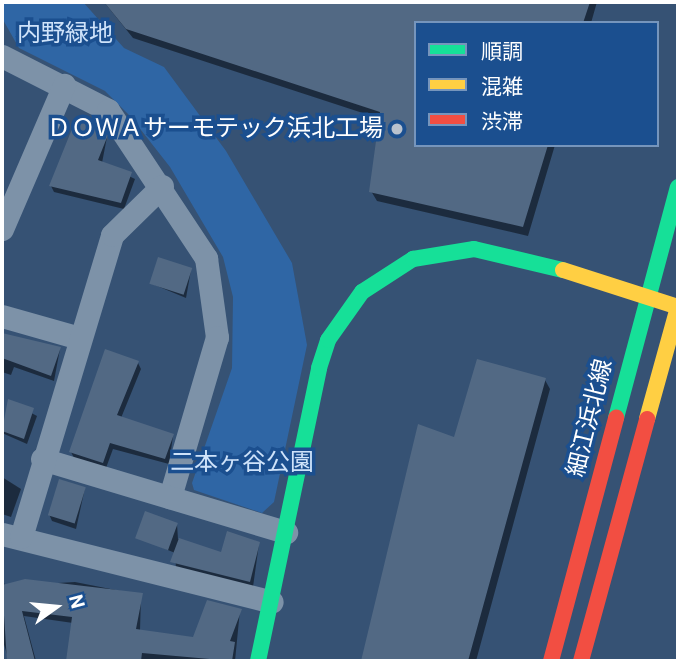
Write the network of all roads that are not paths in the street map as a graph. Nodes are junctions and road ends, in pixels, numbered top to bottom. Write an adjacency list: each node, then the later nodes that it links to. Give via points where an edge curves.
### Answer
1 (2, 56): 2 (street)
2 (64, 85): 3 (street, via 108,110); 5 (street)
3 (162, 186): 9 (street, via 112,235); 11 (street, via 206,258 218,321)
4 (678, 187): 6 (main road, 細江浜北線)
5 (2, 229)
6 (644, 297): 7 (main road); 12 (main road, via 540,262 474,249 414,259 386,274 344,312 328,340); 16 (main road, 細江浜北線)
7 (678, 307): 17 (main road)
8 (2, 316): 9 (street)
9 (79, 338): 10 (street)
10 (42, 459): 11 (street); 13 (street)
11 (170, 497): 12 (street)
12 (286, 532): 14 (main road)
13 (11, 536): 14 (street)
14 (272, 602): 15 (main road)
15 (258, 661)
16 (551, 661)
17 (581, 661)

